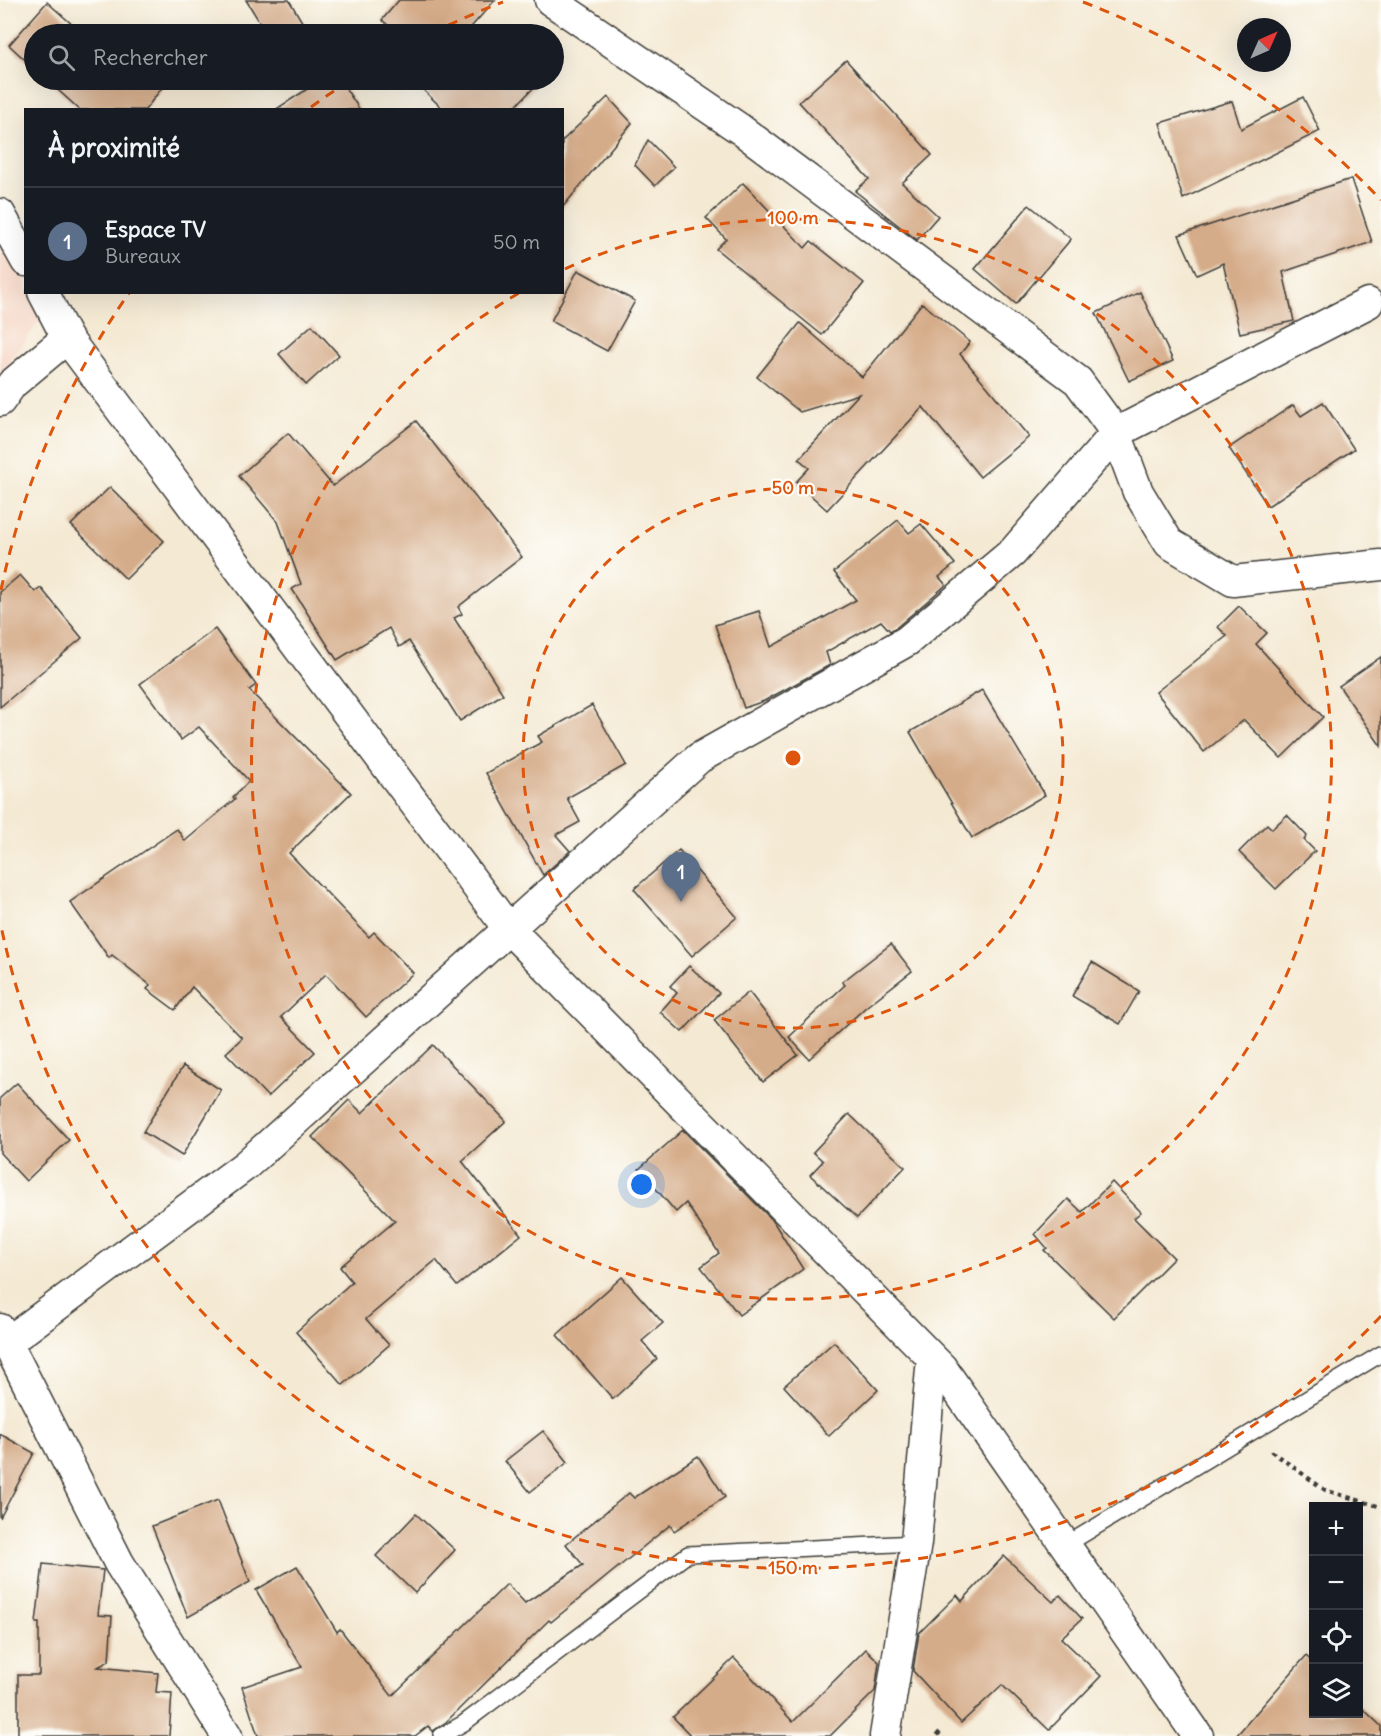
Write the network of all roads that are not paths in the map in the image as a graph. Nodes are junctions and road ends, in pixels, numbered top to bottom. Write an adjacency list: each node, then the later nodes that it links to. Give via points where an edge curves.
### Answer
1 (550, 0): 8 (street, via 740,129 1078,381)
2 (0, 214): 3 (street)
3 (24, 257)
4 (44, 294): 6 (street)
5 (1368, 303): 8 (street)
6 (68, 338): 7 (street, via 12,384); 10 (street)
7 (0, 401)
8 (1116, 433): 9 (street, via 1138,492 1169,543 1233,581); 10 (street, via 1013,552 907,641 699,758)
9 (1381, 565)
10 (507, 927): 11 (street, via 246,1165); 13 (street)
11 (4, 1335): 16 (street, via 118,1563)
12 (1381, 1354): 15 (lane)
13 (935, 1362): 14 (street, via 931,1370); 15 (street)
14 (916, 1543): 17 (lane, via 688,1554 464,1723); 18 (street)
15 (1064, 1546): 19 (street)
16 (227, 1736)
17 (441, 1736)
18 (885, 1736)
19 (1198, 1736)

